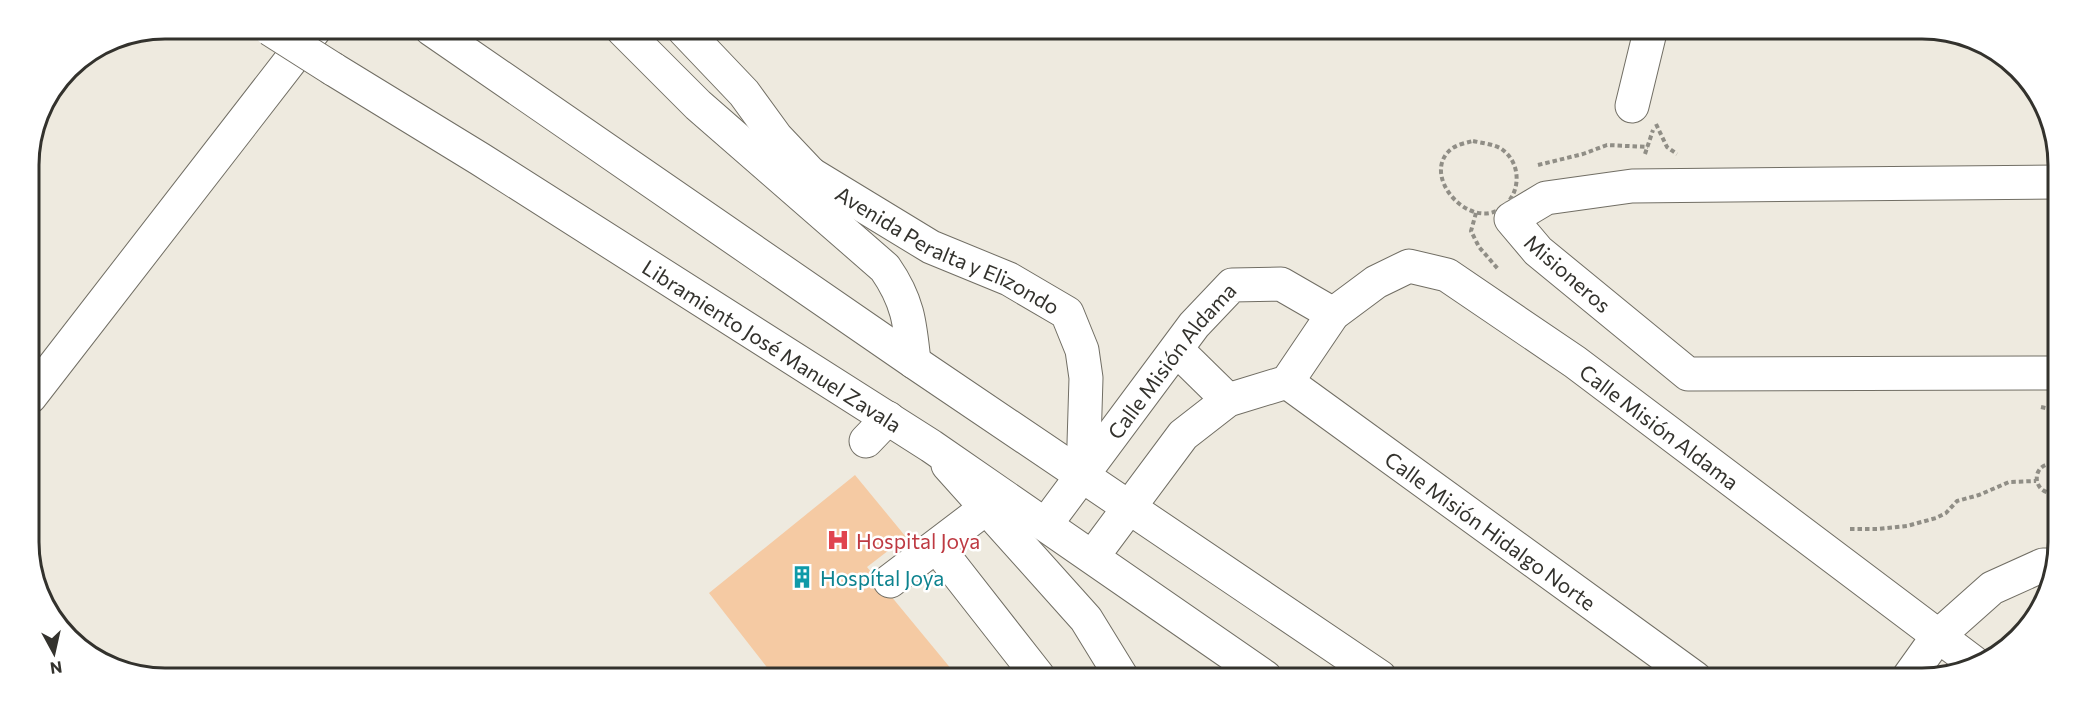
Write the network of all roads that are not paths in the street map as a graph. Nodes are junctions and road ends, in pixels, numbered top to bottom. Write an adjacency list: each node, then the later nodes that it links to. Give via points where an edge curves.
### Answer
1 (286, 39): 17 (street, Libramiento José Manuel Zavala, bridge, via 480,159 877,430)
2 (307, 39): 15 (street)
3 (446, 39): 12 (street)
4 (632, 39): 8 (street, via 698,105)
5 (693, 39): 8 (street, Avenida Peralta y Elizondo, via 744,93)
6 (1648, 39): 7 (street)
7 (1632, 106)
8 (800, 179): 12 (street, via 896,284 906,305); 18 (street, Avenida Peralta y Elizondo, via 930,247 1009,279 1067,313 1082,350 1086,378)
9 (2048, 182): 13 (street, Misioneros, via 1632,186 1546,198 1510,219 1538,251 1688,374)
10 (1333, 314): 11 (street, Calle Misión Aldama, via 1281,284 1232,285 1194,325); 14 (street, Calle Misión Aldama); 26 (street, Calle Misión Aldama, via 1376,282 1409,266 1448,275 1575,362)
11 (1178, 350): 16 (street); 18 (street, Calle Misión Aldama)
12 (914, 362): 18 (street)
13 (2048, 373)
14 (1287, 382): 16 (street); 32 (street, Calle Misión Hidalgo Norte)
15 (39, 384)
16 (1228, 400): 19 (street, via 1183,435)
17 (931, 446): 20 (street); 21 (street, Libramiento José Manuel Zavala)
18 (1083, 476): 19 (street); 21 (street, Calle Misión Aldama)
19 (1130, 507): 23 (street); 31 (street)
20 (986, 508): 22 (street); 29 (street, via 1086,619)
21 (1046, 524): 23 (street, Libramiento José Manuel Zavala)
22 (937, 547): 25 (street); 28 (street)
23 (1093, 556): 30 (street, Libramiento José Manuel Zavala)
24 (2046, 565): 26 (street, via 1992,588)
25 (890, 581)
26 (1938, 636): 27 (street, Calle Misión Aldama); 33 (street)
27 (1968, 659)
28 (1032, 668)
29 (1116, 668)
30 (1252, 668)
31 (1367, 668)
32 (1681, 668)
33 (1915, 668)

